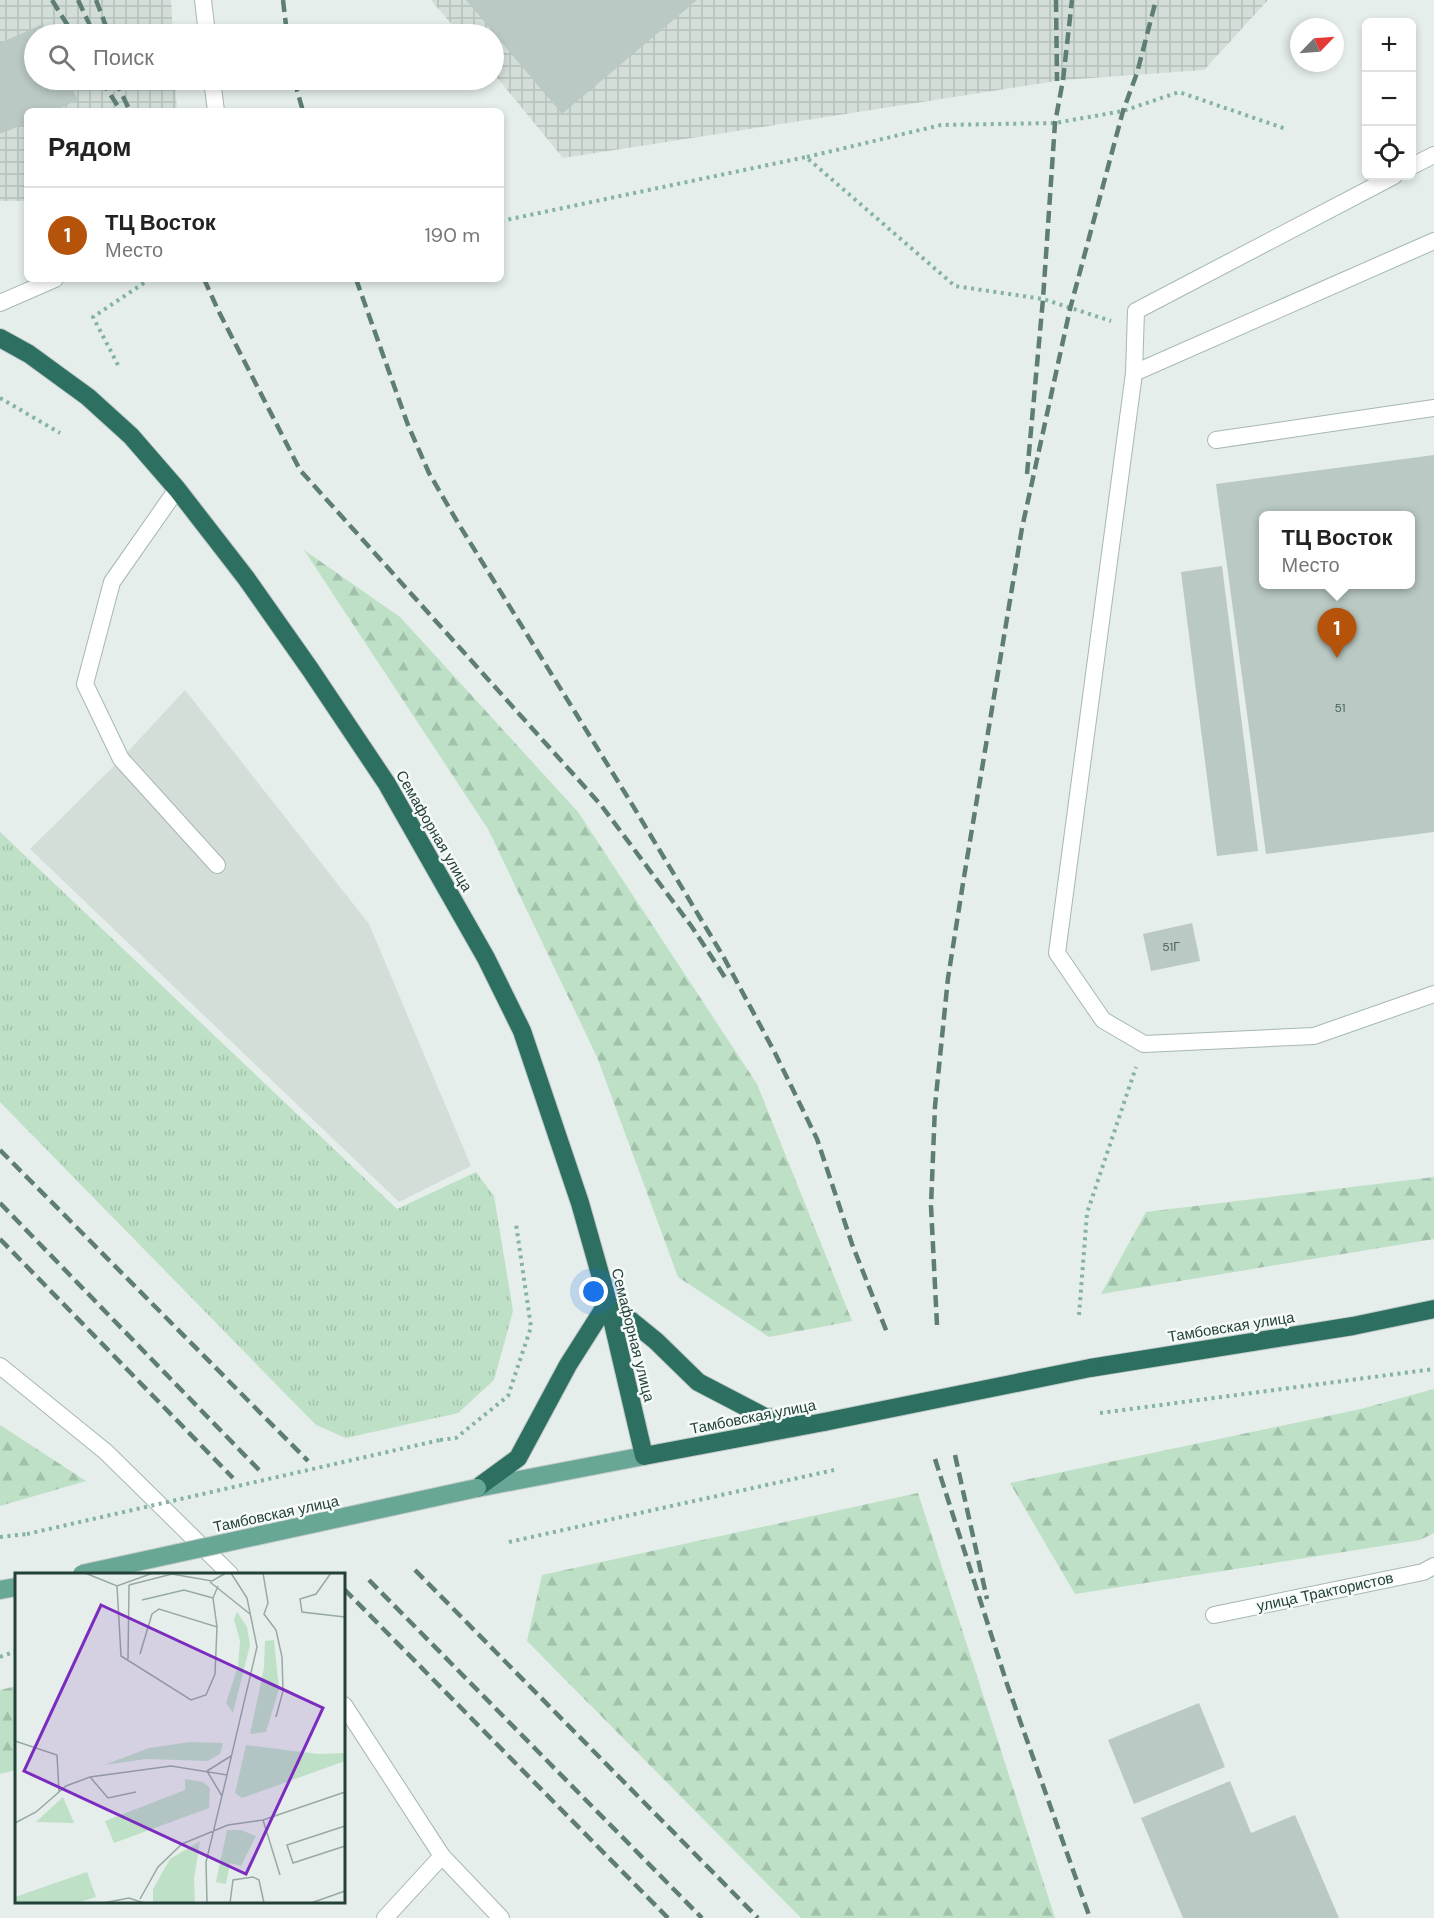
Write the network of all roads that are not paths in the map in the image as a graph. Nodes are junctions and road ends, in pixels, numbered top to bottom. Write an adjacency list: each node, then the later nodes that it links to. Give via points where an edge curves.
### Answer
1 (203, 0): 2 (lane)
2 (206, 24)
3 (213, 90): 4 (lane)
4 (216, 108)
5 (1434, 154): 6 (lane)
6 (1416, 164)
7 (1386, 180): 12 (lane, via 1136,311)
8 (1434, 241): 12 (lane)
9 (48, 282): 10 (lane)
10 (0, 303)
11 (0, 338): 15 (highway, Семафорная улица, via 88,397 131,436)
12 (1134, 373): 17 (lane, via 1057,953 1103,1020 1144,1044 1314,1036)
13 (1434, 408): 14 (lane)
14 (1216, 440)
15 (177, 489): 16 (lane, via 112,582 85,684 121,759); 18 (highway, Семафорная улица, via 246,578 381,774 486,958 522,1031 580,1203)
16 (217, 865)
17 (1434, 994)
18 (608, 1302): 21 (highway, via 698,1382 765,1417); 22 (highway, Семафорная улица); 23 (highway, via 568,1365 518,1458)
19 (1434, 1309): 21 (highway, Тамбовская улица, bridge, via 1341,1328 1090,1368)
20 (0, 1366): 26 (lane, via 106,1452)
21 (824, 1422): 22 (highway, Тамбовская улица)
22 (644, 1456): 23 (main road, Тамбовская улица)
23 (477, 1488): 25 (main road, Тамбовская улица, bridge)
24 (1434, 1566): 29 (lane, улица Трактористов, via 1423,1572)
25 (91, 1573)
26 (229, 1573)
27 (15, 1587): 28 (main road)
28 (0, 1590)
29 (1214, 1615)
30 (345, 1707): 31 (lane)
31 (442, 1856): 32 (lane); 33 (lane)
32 (385, 1918)
33 (501, 1918)

